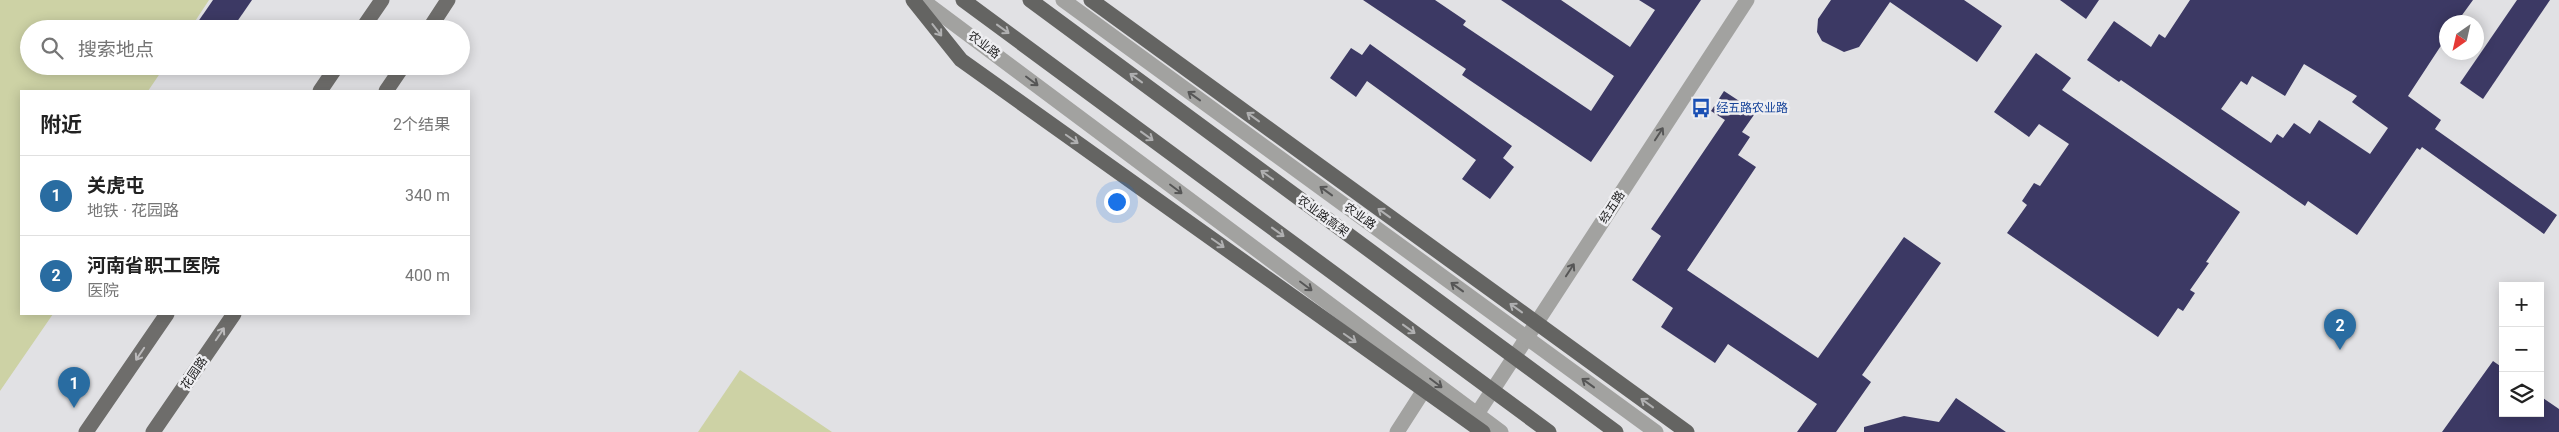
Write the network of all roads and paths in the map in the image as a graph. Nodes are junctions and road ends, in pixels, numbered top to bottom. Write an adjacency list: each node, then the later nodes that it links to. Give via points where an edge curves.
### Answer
1 (382, 0): 10 (main road)
2 (448, 0): 11 (main road)
3 (913, 0): 19 (highway, one-way to 19, via 961,60)
4 (922, 0): 20 (street, 农业路, one-way to 20)
5 (963, 0): 26 (highway, one-way to 26, bridge)
6 (1030, 0): 27 (highway, 农业路高架, one-way to 6, bridge)
7 (1063, 0): 18 (street, 农业路, one-way to 7)
8 (1091, 0): 29 (highway, one-way to 8, bridge)
9 (1747, 0): 18 (street, 经五路, one-way to 9)
10 (368, 20)
11 (435, 20)
12 (331, 75): 14 (main road)
13 (397, 75): 15 (main road)
14 (321, 90)
15 (387, 90)
16 (166, 315): 21 (main road, one-way to 21)
17 (233, 315): 22 (main road, 花园路, one-way to 17)
18 (1526, 338): 20 (street, 经五路); 28 (street, 农业路, one-way to 18)
19 (1424, 390): 23 (street); 24 (highway)
20 (1477, 414): 25 (street, 农业路)
21 (86, 432)
22 (153, 432)
23 (1397, 432)
24 (1483, 432)
25 (1501, 432)
26 (1549, 432)
27 (1616, 432)
28 (1656, 432)
29 (1687, 432)

